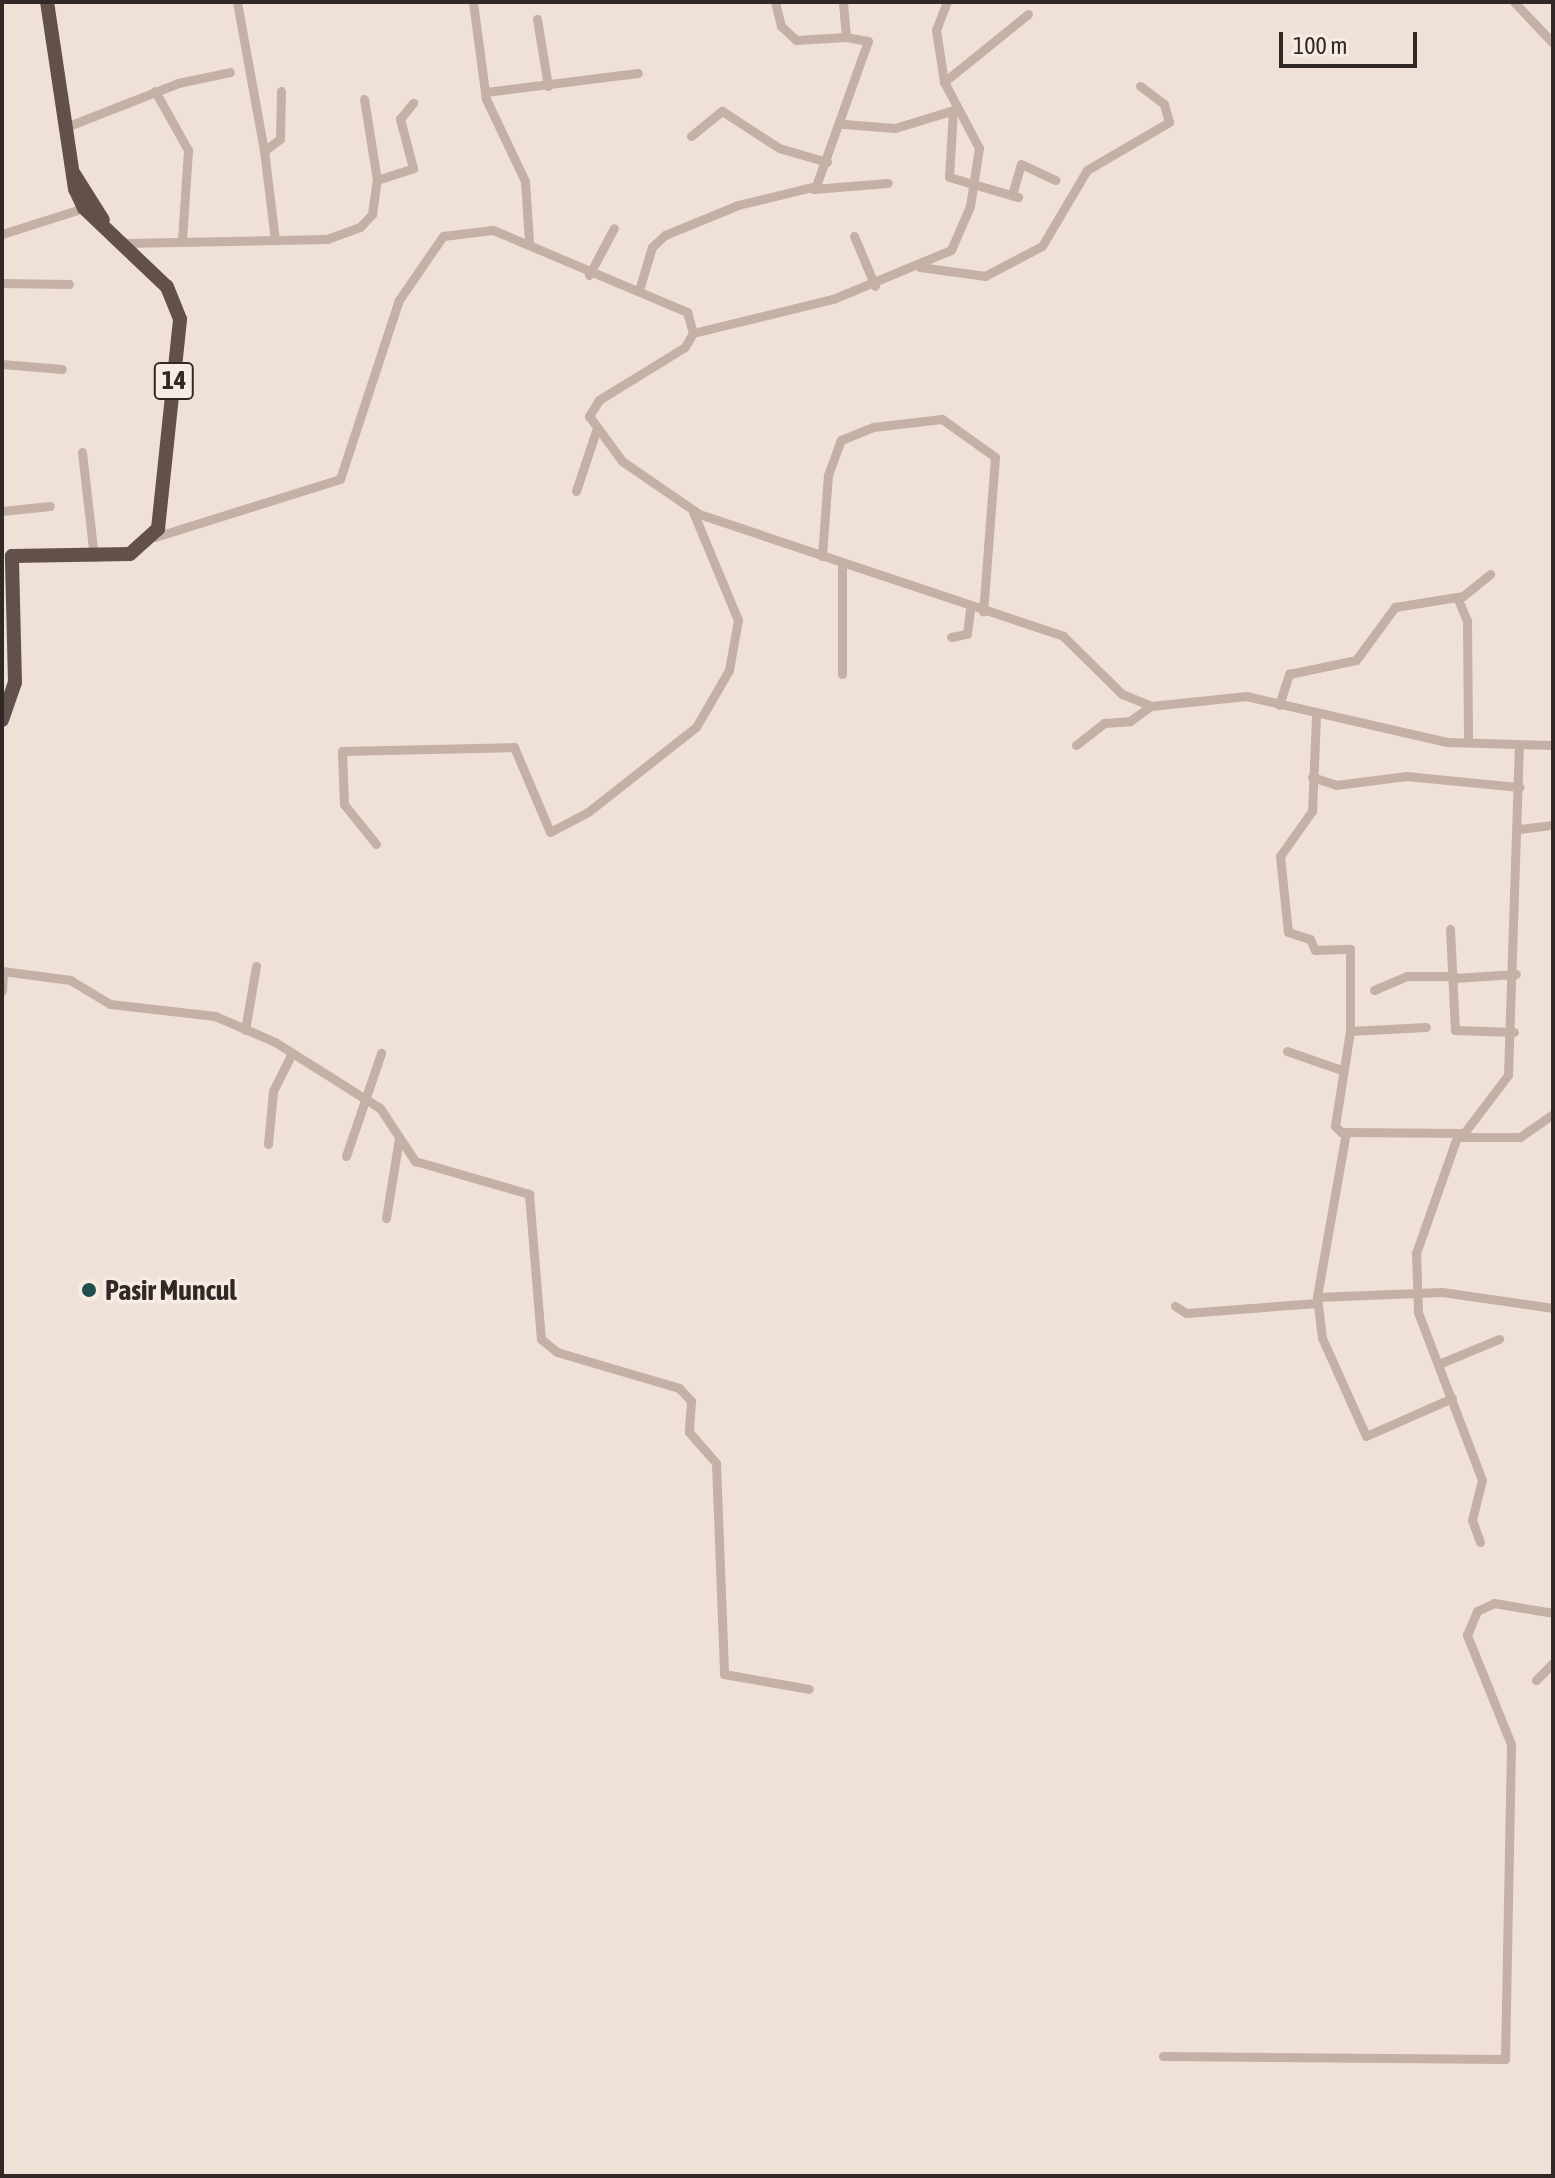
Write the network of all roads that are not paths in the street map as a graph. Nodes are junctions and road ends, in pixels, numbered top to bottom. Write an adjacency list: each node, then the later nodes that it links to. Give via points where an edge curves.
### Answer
1 (47, 2): 24 (highway, 14)
2 (237, 2): 26 (street)
3 (473, 2): 19 (street)
4 (775, 2): 10 (street, via 791,39)
5 (843, 2): 10 (street)
6 (947, 2): 14 (street, via 936,30)
7 (1514, 2): 11 (street)
8 (1028, 14): 14 (street)
9 (537, 19): 15 (street)
10 (846, 37): 23 (street, via 868,41)
11 (1553, 43)
12 (230, 72): 17 (street)
13 (638, 73): 15 (street)
14 (944, 82): 22 (street)
15 (548, 86): 19 (street)
16 (1140, 86): 43 (street, via 1164,104 1169,122 1087,170 1042,246 985,276)
17 (155, 91): 24 (street); 39 (street, via 188,150)
18 (281, 91): 26 (street, via 280,139)
19 (486, 92): 41 (street, via 525,181)
20 (364, 99): 29 (street)
21 (413, 103): 29 (street, via 400,119 413,168)
22 (955, 110): 23 (street, via 895,128); 32 (street, via 979,143); 32 (street, via 948,174)
23 (843, 124): 27 (street)
24 (66, 127): 28 (highway, 14)
25 (691, 136): 27 (street, via 722,111 779,148)
26 (264, 151): 40 (street)
27 (827, 162): 33 (street)
28 (74, 174): 34 (highway, 14); 35 (highway, 14)
29 (377, 180): 40 (street, via 372,214 360,227 327,239)
30 (1055, 180): 32 (street, via 1021,164 1015,196)
31 (888, 183): 33 (street)
32 (975, 183): 43 (street, via 951,250)
33 (813, 189): 48 (street, via 738,205 665,235 652,247)
34 (84, 208): 35 (highway, 14); 37 (street)
35 (104, 223): 42 (highway, 14)
36 (614, 228): 44 (street)
37 (2, 234)
38 (854, 236): 47 (street)
39 (182, 240): 40 (street); 42 (street)
40 (275, 240)
41 (529, 242): 44 (street); 58 (street, via 469,227 436,242 385,326 355,450 340,479)
42 (124, 243): 58 (highway, 14, via 167,287 180,319)
43 (917, 266): 47 (street)
44 (589, 275): 48 (street)
45 (2, 283): 46 (street)
46 (69, 284)
47 (875, 286): 49 (street)
48 (639, 290): 49 (street, via 681,305)
49 (693, 333): 52 (street, via 669,359 594,404 589,416)
50 (2, 364): 51 (street)
51 (62, 369)
52 (596, 431): 54 (street); 56 (street, via 644,480)
53 (82, 452): 60 (street)
54 (576, 491)
55 (50, 506): 57 (street)
56 (691, 509): 59 (street); 80 (street, via 738,620 729,670 696,727 588,812 550,832 514,747 342,751 344,804)
57 (2, 511)
58 (153, 538): 60 (highway, via 130,554)
59 (822, 556): 61 (street); 65 (street, via 828,475 841,440 873,427 942,419 995,457)
60 (101, 557): 71 (highway, via 12,556 15,683)
61 (842, 566): 64 (street); 67 (street)
62 (1490, 574): 63 (street)
63 (1457, 597): 68 (street, via 1395,607 1356,660 1289,674); 72 (street, via 1467,621)
64 (970, 608): 65 (street); 66 (street, via 967,634)
65 (983, 612): 69 (street, via 1063,636 1122,694)
66 (951, 637)
67 (842, 674)
68 (1279, 705): 69 (street, via 1227,696); 70 (street)
69 (1151, 706): 74 (street, via 1130,721 1107,722)
70 (1316, 717): 72 (street); 76 (street)
71 (2, 720)
72 (1468, 742): 73 (street)
73 (1519, 744): 75 (street); 77 (street)
74 (1076, 745)
75 (1553, 745)
76 (1312, 777): 77 (street, via 1336,785 1406,776); 90 (street, via 1312,811 1280,856 1288,932 1310,939 1315,950 1350,949)
77 (1519, 787): 79 (street)
78 (1553, 825): 79 (street)
79 (1519, 829): 84 (street)
80 (376, 844)
81 (1450, 929): 85 (street)
82 (256, 966): 89 (street)
83 (3, 971): 87 (street); 89 (street, via 70,980 110,1004 197,1010)
84 (1516, 974): 85 (street); 91 (street)
85 (1455, 977): 86 (street, via 1407,976); 91 (street, via 1455,1030)
86 (1374, 990)
87 (2, 991)
88 (1426, 1027): 90 (street)
89 (245, 1030): 93 (street)
90 (1350, 1031): 95 (street)
91 (1514, 1032): 99 (street, via 1508,1075)
92 (1287, 1051): 95 (street)
93 (292, 1053): 96 (street); 101 (street, via 273,1091)
94 (381, 1053): 96 (street)
95 (1344, 1071): 98 (street, via 1335,1126)
96 (367, 1100): 100 (street); 102 (street)
97 (1553, 1114): 99 (street, via 1520,1137)
98 (1346, 1132): 99 (street); 105 (street)
99 (1464, 1133): 104 (street, via 1439,1177 1416,1253)
100 (400, 1135): 103 (street); 115 (street, via 421,1164 529,1194 537,1331 546,1345 685,1393 689,1432 718,1469 722,1671)
101 (268, 1144)
102 (346, 1156)
103 (386, 1218)
104 (1416, 1293): 105 (street); 107 (street, via 1478,1294); 109 (street)
105 (1317, 1300): 106 (street, via 1186,1313); 110 (street, via 1322,1338 1361,1432 1370,1436)
106 (1175, 1306)
107 (1553, 1308)
108 (1499, 1339): 109 (street)
109 (1441, 1363): 110 (street)
110 (1452, 1398): 111 (street, via 1482,1480 1472,1520)
111 (1480, 1542)
112 (1553, 1613): 116 (street, via 1494,1603 1477,1611 1467,1635 1511,1744 1505,2059)
113 (1553, 1663): 114 (street)
114 (1536, 1680)
115 (809, 1689)
116 (1163, 2056)

